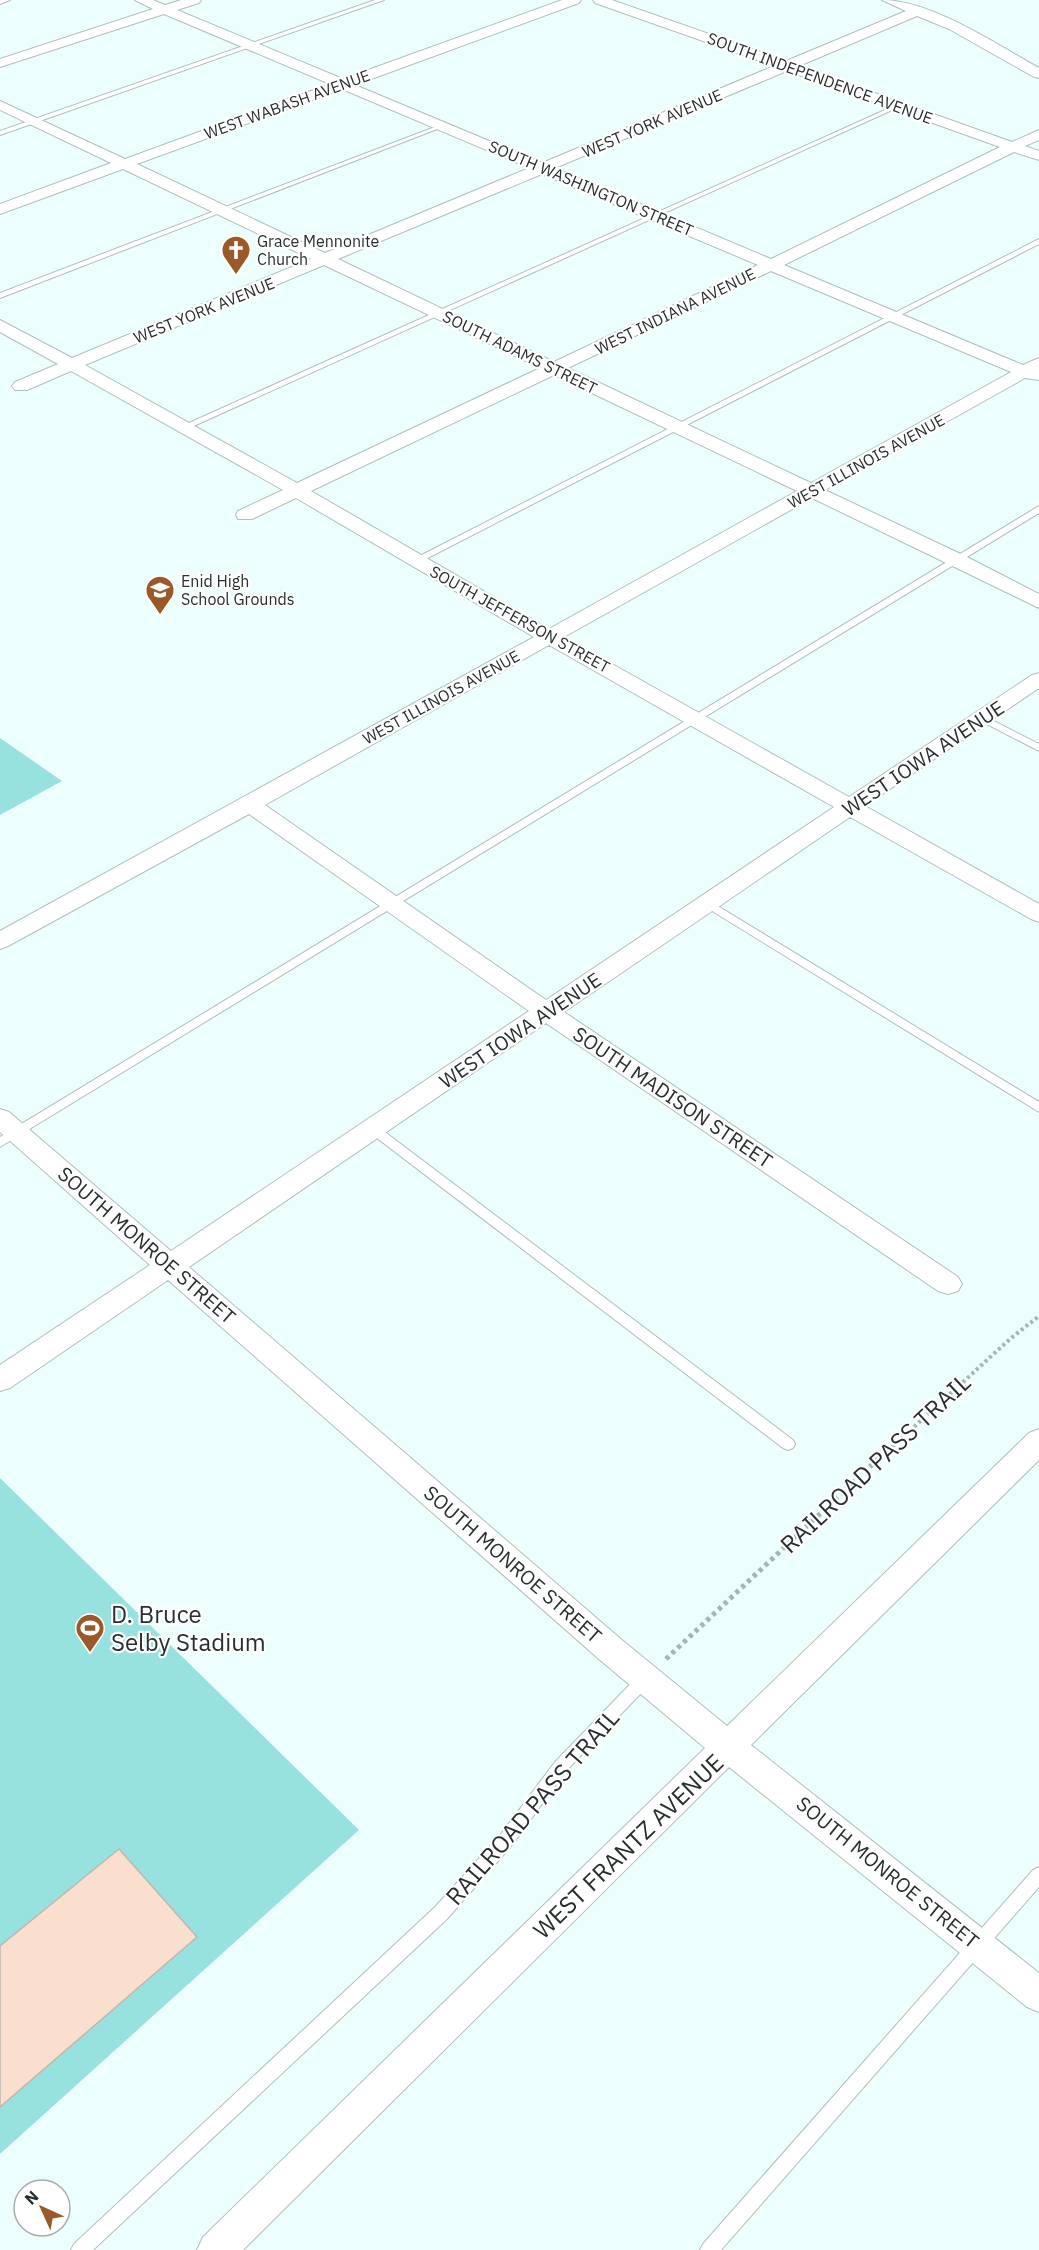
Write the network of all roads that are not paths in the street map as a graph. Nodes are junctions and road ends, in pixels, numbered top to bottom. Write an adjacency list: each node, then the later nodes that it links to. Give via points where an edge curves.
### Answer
1 (7, 0): 8 (lane)
2 (142, 0): 9 (street, SOUTH WASHINGTON STREET)
3 (194, 0): 9 (street)
4 (381, 0): 11 (lane)
5 (574, 0): 15 (street, WEST WABASH AVENUE)
6 (600, 0): 13 (street, SOUTH INDEPENDENCE AVENUE)
7 (889, 0): 10 (street)
8 (0, 2)
9 (165, 10): 11 (street, SOUTH WASHINGTON STREET); 12 (street)
10 (918, 11): 13 (street, WEST YORK AVENUE); 14 (street, via 954,26)
11 (250, 46): 15 (street, SOUTH WASHINGTON STREET); 18 (lane)
12 (0, 63)
13 (788, 67): 17 (street, SOUTH INDEPENDENCE AVENUE); 25 (street, WEST YORK AVENUE)
14 (1039, 74)
15 (341, 84): 19 (street, SOUTH WASHINGTON STREET); 24 (street, WEST WABASH AVENUE)
16 (0, 105): 18 (street, SOUTH ADAMS STREET)
17 (898, 106): 22 (street, SOUTH INDEPENDENCE AVENUE); 28 (lane)
18 (33, 121): 20 (lane); 24 (street, SOUTH ADAMS STREET)
19 (442, 126): 25 (street, SOUTH WASHINGTON STREET); 27 (lane)
20 (0, 133)
21 (1039, 134): 22 (street, WEST INDIANA AVENUE)
22 (1014, 147): 23 (street, SOUTH INDEPENDENCE AVENUE); 31 (street, WEST INDIANA AVENUE)
23 (1039, 156)
24 (124, 164): 26 (street, WEST WABASH AVENUE); 27 (street, SOUTH ADAMS STREET)
25 (545, 168): 28 (street, SOUTH WASHINGTON STREET); 30 (street, WEST YORK AVENUE)
26 (0, 209)
27 (224, 211): 30 (street, SOUTH ADAMS STREET); 32 (lane)
28 (656, 215): 31 (street, SOUTH WASHINGTON STREET); 33 (lane)
29 (1039, 241): 34 (lane)
30 (327, 259): 33 (street, SOUTH ADAMS STREET); 36 (street, WEST YORK AVENUE)
31 (773, 264): 34 (street, SOUTH WASHINGTON STREET); 37 (street, WEST INDIANA AVENUE)
32 (0, 296)
33 (439, 314): 37 (street, SOUTH ADAMS STREET); 40 (lane)
34 (894, 316): 38 (street, SOUTH WASHINGTON STREET); 41 (lane)
35 (0, 325): 36 (street, SOUTH JEFFERSON STREET)
36 (72, 365): 39 (street, WEST YORK AVENUE); 40 (street, SOUTH JEFFERSON STREET)
37 (554, 369): 41 (street, SOUTH ADAMS STREET); 42 (street, WEST INDIANA AVENUE)
38 (1034, 370): 43 (street, WEST ILLINOIS AVENUE)
39 (21, 386)
40 (184, 427): 42 (street, SOUTH JEFFERSON STREET)
41 (676, 427): 43 (street, SOUTH ADAMS STREET); 47 (lane)
42 (296, 490): 45 (street, WEST INDIANA AVENUE); 47 (street, SOUTH JEFFERSON STREET)
43 (813, 491): 46 (street, SOUTH ADAMS STREET); 49 (street, WEST ILLINOIS AVENUE)
44 (1039, 509): 46 (lane)
45 (245, 515)
46 (958, 560): 48 (street, SOUTH ADAMS STREET); 51 (lane)
47 (416, 561): 49 (street, SOUTH JEFFERSON STREET)
48 (1039, 602)
49 (550, 635): 51 (street, SOUTH JEFFERSON STREET); 54 (street, WEST ILLINOIS AVENUE)
50 (1039, 679): 52 (street, WEST IOWA AVENUE)
51 (695, 718): 55 (street, SOUTH JEFFERSON STREET); 57 (lane)
52 (982, 718): 53 (lane); 55 (street, WEST IOWA AVENUE)
53 (1039, 748)
54 (250, 804): 57 (street, SOUTH MADISON STREET); 59 (street, WEST ILLINOIS AVENUE)
55 (850, 807): 56 (street, WEST IOWA AVENUE); 58 (street, SOUTH JEFFERSON STREET)
56 (708, 904): 60 (street, WEST IOWA AVENUE); 61 (lane)
57 (393, 905): 60 (street, SOUTH MADISON STREET); 63 (lane)
58 (1039, 914)
59 (0, 941)
60 (547, 1011): 62 (street, WEST IOWA AVENUE); 65 (street, SOUTH MADISON STREET)
61 (1039, 1108)
62 (373, 1129): 64 (street, WEST IOWA AVENUE); 68 (lane)
63 (6, 1131): 64 (street, SOUTH MONROE STREET)
64 (171, 1265): 66 (street, WEST IOWA AVENUE); 69 (street, SOUTH MONROE STREET)
65 (948, 1284)
66 (0, 1380)
67 (1039, 1441): 70 (street, WEST FRANTZ AVENUE)
68 (788, 1444)
69 (645, 1679): 70 (street, SOUTH MONROE STREET); 74 (lane, RAILROAD PASS TRAIL, via 560,1767 507,1839 441,1913)
70 (730, 1746): 72 (street, SOUTH MONROE STREET); 75 (street, WEST FRANTZ AVENUE)
71 (1039, 1875): 72 (lane)
72 (978, 1944): 73 (street, SOUTH MONROE STREET); 76 (lane)
73 (1039, 1995)
74 (80, 2250)
75 (216, 2250)
76 (708, 2250)

